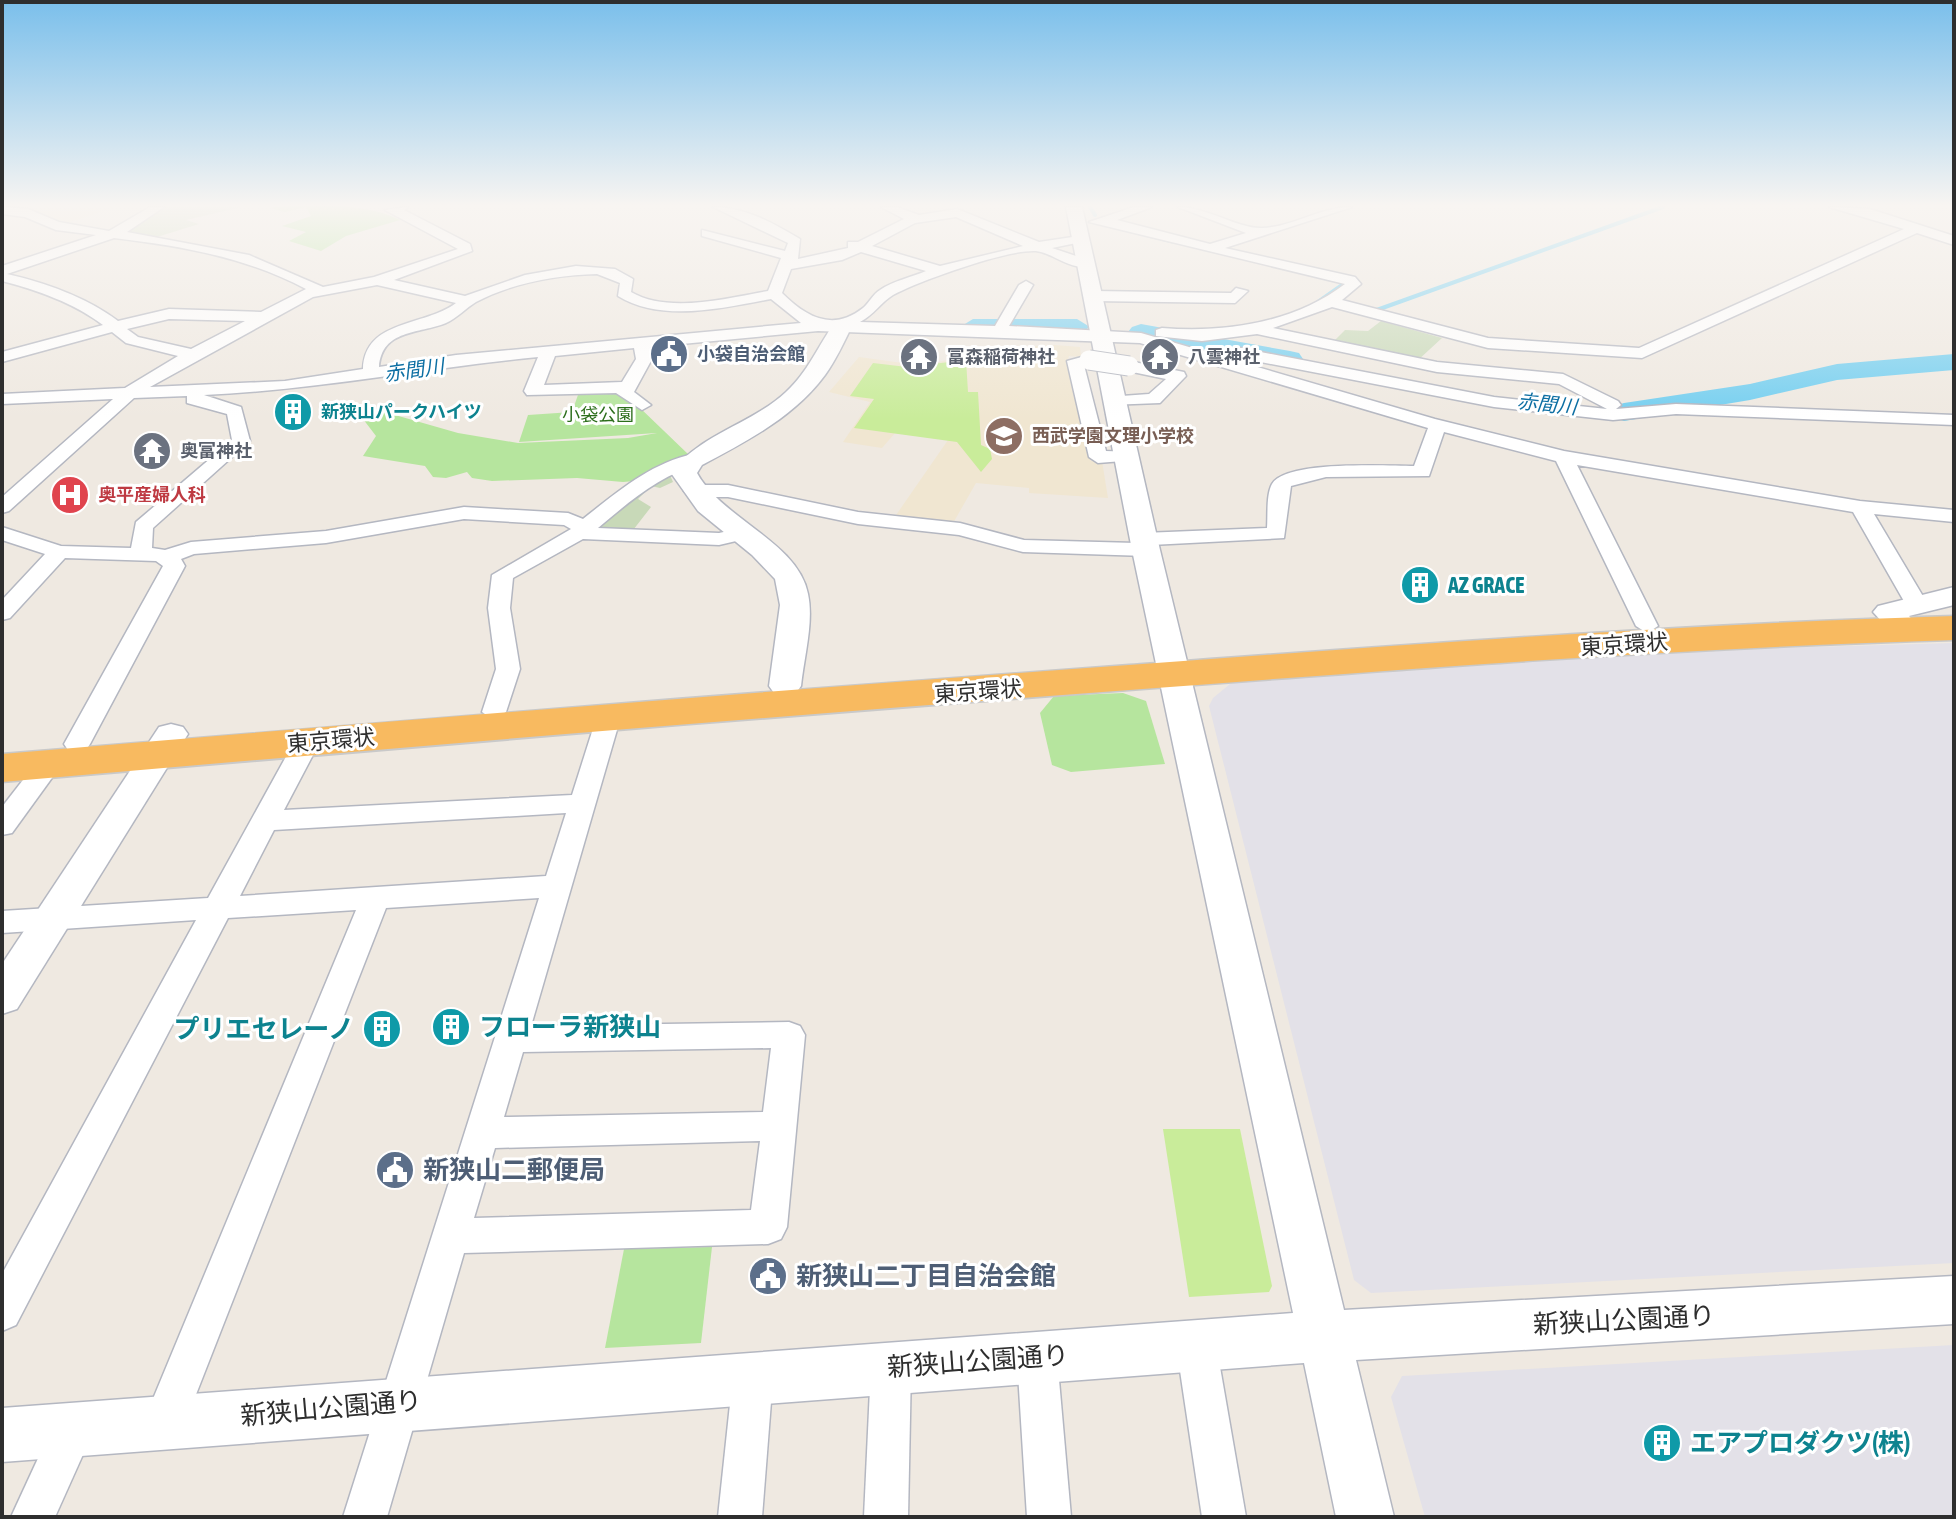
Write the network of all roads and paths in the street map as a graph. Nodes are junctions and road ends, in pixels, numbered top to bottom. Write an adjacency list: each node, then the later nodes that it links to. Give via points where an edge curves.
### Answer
1 (5, 278): 22 (street, via 67,298)
2 (295, 278): 14 (street, via 317,289)
3 (386, 278): 11 (street)
4 (536, 278): 18 (street)
5 (625, 278): 15 (street, via 623,293 628,298 658,304 707,304)
6 (781, 278): 15 (street)
7 (923, 278): 21 (street, via 885,293 868,312)
8 (1090, 278): 16 (street)
9 (1338, 278): 19 (street, via 1354,282)
10 (1807, 278): 19 (street, via 1642,353 1488,343)
11 (377, 281): 14 (street); 18 (street)
12 (1026, 285): 23 (street)
13 (1241, 291): 17 (street, via 1235,298)
14 (314, 293): 20 (street)
15 (774, 294): 21 (street, via 789,309)
16 (1093, 296): 17 (street); 25 (street)
17 (1175, 299): 26 (street, via 1188,309)
18 (468, 301): 32 (street, via 448,316 385,338 371,359)
19 (1327, 303): 24 (street)
20 (262, 317): 22 (street, via 180,314); 29 (street)
21 (837, 325): 23 (street); 27 (street); 44 (street, via 817,371 793,398)
22 (117, 327): 29 (street, via 132,340); 31 (street)
23 (992, 327): 25 (street)
24 (1257, 329): 28 (street); 39 (street, via 1437,367 1563,379)
25 (1101, 330): 26 (street); 28 (street); 37 (street)
26 (1186, 336): 28 (street)
27 (642, 345): 30 (street); 33 (street, via 644,359)
28 (1226, 349): 40 (street, via 1494,402 1613,415 1691,409); 41 (street)
29 (193, 355): 35 (street)
30 (546, 356): 32 (street, via 456,360); 33 (street, via 533,391)
31 (2, 357)
32 (371, 373): 34 (street, via 285,386)
33 (624, 387): 38 (street, via 625,396)
34 (179, 390): 35 (street); 54 (street, via 173,397 211,401 235,411 241,441 143,526)
35 (129, 394): 36 (street); 46 (street)
36 (3, 399)
37 (1114, 401): 42 (street); 42 (street, bridge, via 1154,399 1178,376 1075,361 1098,457)
38 (642, 405)
39 (1612, 405)
40 (1954, 420)
41 (1439, 426): 43 (street); 52 (street, via 1422,472 1326,471 1284,482 1277,534)
42 (1128, 456): 52 (street)
43 (1564, 457): 47 (street); 60 (street)
44 (693, 460): 45 (street, via 684,473); 49 (street, via 674,464 636,486)
45 (694, 491): 51 (street); 52 (street, via 728,491 858,518 960,529 1023,546)
46 (2, 507)
47 (1860, 507): 48 (street); 59 (street)
48 (1954, 516)
49 (582, 530): 51 (street, via 719,539); 55 (street, via 568,519 464,513 326,537 191,548); 64 (street, via 503,575 499,608 508,669)
50 (2, 533): 53 (street)
51 (742, 534): 63 (street, via 786,575 794,592)
52 (1144, 544): 62 (street)
53 (59, 552): 54 (street); 58 (street)
54 (141, 554): 55 (street)
55 (167, 557): 69 (street, via 174,566)
56 (1954, 596): 59 (street)
57 (1954, 612): 59 (highway, 東京環状)
58 (2, 613)
59 (1903, 615): 60 (highway, 東京環状); 61 (highway, 東京環状); 62 (highway, 東京環状, via 1751,634)
60 (1647, 626): 62 (highway, 東京環状, via 1434,636)
61 (1954, 628)
62 (1172, 665): 63 (highway, 東京環状); 65 (highway, 東京環状); 86 (street)
63 (785, 686): 64 (highway, 東京環状)
64 (494, 712): 66 (highway, 東京環状)
65 (609, 716): 66 (highway, 東京環状); 71 (street)
66 (164, 745): 69 (highway, 東京環状); 77 (street)
67 (2, 750): 69 (highway, 東京環状)
68 (301, 753): 72 (street)
69 (63, 754): 70 (highway, 東京環状); 73 (street)
70 (2, 768)
71 (582, 803): 72 (street); 74 (street)
72 (262, 821): 76 (street)
73 (2, 826)
74 (556, 886): 75 (street); 80 (street)
75 (376, 896): 76 (street); 92 (street)
76 (216, 908): 77 (street); 85 (street)
77 (54, 920): 78 (street); 79 (street)
78 (2, 922)
79 (2, 998)
80 (510, 1039): 81 (street, via 789,1035); 82 (street)
81 (780, 1126): 82 (street); 83 (street, via 768,1227)
82 (482, 1133): 83 (street)
83 (449, 1236): 91 (street)
84 (1954, 1300): 86 (street, 新狭山公園通り)
85 (2, 1312)
86 (1322, 1336): 87 (street, 新狭山公園通り); 101 (street)
87 (1196, 1344): 88 (street, 新狭山公園通り); 100 (street)
88 (1037, 1357): 89 (street, 新狭山公園通り); 99 (street)
89 (891, 1367): 90 (street, 新狭山公園通り); 98 (street)
90 (753, 1376): 91 (street, 新狭山公園通り); 97 (street)
91 (399, 1402): 92 (street, 新狭山公園通り); 96 (street)
92 (164, 1423): 93 (street, 新狭山公園通り)
93 (73, 1430): 94 (street, 新狭山公園通り); 95 (street)
94 (2, 1435)
95 (33, 1517)
96 (365, 1517)
97 (740, 1517)
98 (886, 1517)
99 (1049, 1517)
100 (1224, 1517)
101 (1365, 1517)

